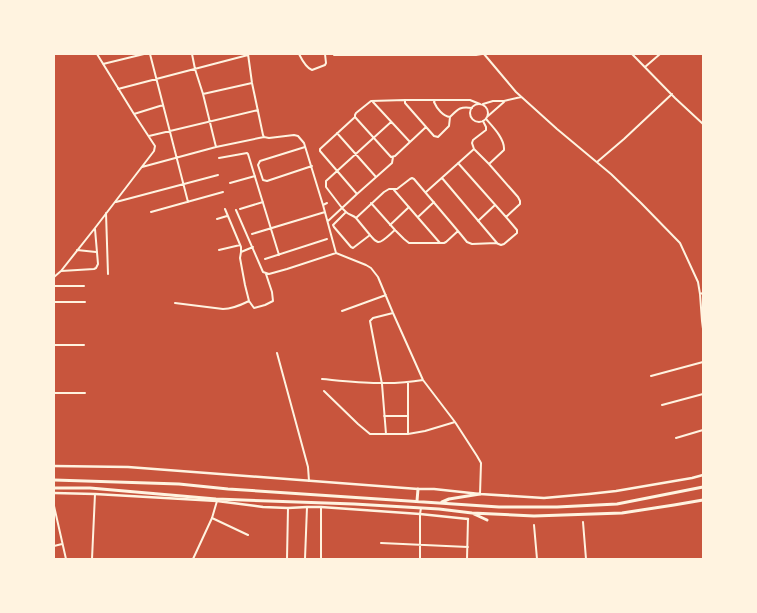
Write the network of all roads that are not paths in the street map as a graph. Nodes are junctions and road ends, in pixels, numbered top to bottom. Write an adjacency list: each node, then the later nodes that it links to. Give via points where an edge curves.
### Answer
1 (97, 54): 12 (street)
2 (144, 54): 12 (street)
3 (150, 54): 15 (street)
4 (192, 54): 14 (street)
5 (248, 54): 14 (street); 16 (street)
6 (299, 54): 7 (street, via 310,70 325,65)
7 (325, 54)
8 (483, 54): 11 (street); 20 (street)
9 (632, 54): 13 (street)
10 (660, 54): 13 (street)
11 (334, 55)
12 (103, 64): 17 (street)
13 (645, 67): 19 (street)
14 (195, 69): 15 (street); 18 (street)
15 (157, 79): 17 (street); 26 (street)
16 (252, 83): 18 (street); 28 (street)
17 (118, 89): 29 (street)
18 (203, 94): 33 (street)
19 (672, 94): 35 (street); 50 (street)
20 (521, 97): 24 (street); 50 (street)
21 (405, 100): 22 (street); 23 (street); 36 (street, via 405,104)
22 (435, 100): 25 (street, via 470,100); 30 (street, via 434,103 442,113)
23 (372, 101): 31 (street, via 356,113); 34 (street)
24 (504, 101): 25 (street, via 493,100); 32 (street)
25 (481, 104): 27 (street); 32 (street, via 488,111)
26 (163, 105): 29 (street); 37 (street)
27 (472, 108): 30 (street, via 459,108); 32 (street, via 472,118 477,122)
28 (258, 110): 33 (street); 40 (street)
29 (134, 114): 39 (street)
30 (450, 117): 36 (street, via 449,126 438,137)
31 (355, 118): 38 (street); 41 (street)
32 (485, 119): 45 (street, via 486,130 472,142); 52 (street, via 504,144 504,150)
33 (209, 122): 37 (street); 43 (street)
34 (391, 122): 41 (street); 42 (street)
35 (703, 124)
36 (426, 127): 42 (street)
37 (170, 131): 39 (street); 48 (street)
38 (337, 133): 46 (street); 55 (street, via 320,151)
39 (149, 136): 54 (street, via 154,151)
40 (264, 137): 43 (street); 44 (street, via 294,135 298,136)
41 (374, 138): 46 (street); 47 (street, via 390,157)
42 (410, 142): 47 (street)
43 (216, 147): 48 (street)
44 (306, 147): 53 (street); 53 (street, via 262,160 258,164 260,173 263,180 267,181)
45 (474, 149): 51 (street); 52 (street)
46 (356, 154): 55 (street); 58 (street)
47 (393, 157): 58 (street, via 392,163)
48 (176, 158): 54 (street); 61 (street)
49 (219, 158): 57 (street, via 248,153)
50 (596, 162): 115 (street, via 680,243)
51 (458, 163): 59 (street); 73 (street)
52 (489, 164): 85 (street, via 520,201)
53 (312, 166): 72 (street)
54 (141, 167): 66 (street)
55 (338, 171): 65 (street); 75 (street, via 326,181 326,187)
56 (218, 175): 61 (street)
57 (255, 176): 60 (street); 68 (street)
58 (376, 177): 65 (street)
59 (442, 178): 64 (street); 88 (street)
60 (230, 183)
61 (184, 184): 66 (street); 67 (street)
62 (394, 190): 64 (street, via 412,178); 71 (street, via 384,192); 74 (street)
63 (223, 192): 67 (street)
64 (426, 192): 69 (street)
65 (357, 194): 75 (street)
66 (114, 202): 82 (street)
67 (188, 202): 79 (street)
68 (263, 202): 77 (street); 92 (street)
69 (434, 202): 84 (street); 94 (street)
70 (327, 203): 72 (street)
71 (372, 203): 86 (street); 90 (street)
72 (323, 205): 80 (street)
73 (495, 205): 85 (street); 88 (street)
74 (409, 207): 84 (street); 90 (street)
75 (342, 208): 81 (street); 89 (street)
76 (225, 209): 83 (street)
77 (240, 209)
78 (236, 210): 101 (street)
79 (151, 212)
80 (325, 212): 89 (street); 92 (street)
81 (346, 212): 86 (street); 96 (street, via 333,225 351,247 356,247)
82 (106, 213): 91 (street); 110 (street)
83 (228, 216): 87 (street); 100 (street)
84 (418, 217): 98 (street)
85 (506, 217): 99 (street, via 518,233 504,244)
86 (356, 218): 96 (street)
87 (217, 219)
88 (478, 221): 99 (street)
89 (328, 222): 106 (street)
90 (390, 225): 93 (street)
91 (95, 228): 102 (street); 104 (street)
92 (271, 228): 95 (street); 107 (street)
93 (395, 230): 96 (street, via 378,242); 98 (street, via 409,243)
94 (458, 231): 98 (street, via 446,242); 99 (street, via 472,244)
95 (252, 234)
96 (370, 235)
97 (327, 239): 107 (street)
98 (440, 243)
99 (498, 244)
100 (240, 245): 103 (street); 105 (street)
101 (253, 247): 105 (street); 111 (street)
102 (77, 250): 104 (street); 109 (street)
103 (219, 250)
104 (96, 252): 109 (street, via 98,266 94,269)
105 (241, 252): 117 (street)
106 (336, 253): 111 (street); 116 (street, via 371,268)
107 (279, 255): 108 (street)
108 (264, 259)
109 (61, 271): 112 (street)
110 (108, 274)
111 (266, 274): 117 (street, via 273,301 254,308)
112 (54, 277)
113 (54, 286): 114 (street)
114 (84, 286)
115 (702, 293): 123 (street)
116 (386, 295): 121 (street); 122 (street)
117 (249, 301): 120 (street, via 222,309)
118 (54, 302): 119 (street)
119 (85, 302)
120 (175, 303)
121 (342, 311)
122 (393, 313): 131 (street); 133 (street, via 373,318 370,322)
123 (702, 321): 124 (street)
124 (703, 329)
125 (84, 345): 126 (street)
126 (54, 346)
127 (277, 353): 149 (street, via 308,467)
128 (703, 362): 129 (street)
129 (651, 376)
130 (322, 379): 133 (street)
131 (424, 380): 132 (street); 141 (street)
132 (408, 383): 133 (street); 140 (street)
133 (382, 384): 139 (street)
134 (324, 391): 143 (street, via 370,434)
135 (54, 393): 136 (street)
136 (85, 393)
137 (703, 394): 138 (street)
138 (662, 405)
139 (384, 416): 140 (street); 143 (street)
140 (408, 416): 144 (street)
141 (455, 422): 144 (street); 155 (street, via 481,463)
142 (703, 430): 145 (street)
143 (386, 434): 144 (street)
144 (408, 434)
145 (676, 438)
146 (54, 466): 149 (main road, via 128,467)
147 (703, 475): 155 (main road, via 582,495 544,498)
148 (54, 480): 158 (highway, via 179,484)
149 (309, 481): 152 (main road)
150 (703, 487): 159 (highway, via 617,504 590,506 499,507)
151 (54, 488): 156 (highway, via 90,488)
152 (418, 489): 155 (main road); 158 (highway)
153 (54, 493): 154 (main road)
154 (95, 494): 156 (main road); 179 (street)
155 (480, 494): 159 (highway)
156 (218, 500): 163 (main road); 164 (highway); 167 (street)
157 (703, 500): 165 (highway, via 622,512 534,516)
158 (417, 501): 159 (highway)
159 (440, 503)
160 (54, 506): 173 (street)
161 (307, 507): 162 (main road); 163 (main road); 182 (street)
162 (321, 507): 166 (main road); 183 (street)
163 (288, 508): 181 (street)
164 (421, 508): 165 (highway); 166 (street)
165 (472, 513): 169 (highway)
166 (420, 514): 168 (main road); 175 (street)
167 (212, 518): 172 (street); 180 (street)
168 (468, 519): 177 (street)
169 (487, 520)
170 (583, 522): 187 (street)
171 (534, 525): 186 (street)
172 (248, 535)
173 (62, 544): 176 (street); 178 (street)
174 (381, 544): 175 (street)
175 (420, 545): 177 (street); 184 (street)
176 (54, 546)
177 (468, 547): 185 (street)
178 (66, 559)
179 (92, 559)
180 (193, 559)
181 (287, 559)
182 (305, 559)
183 (321, 559)
184 (420, 559)
185 (467, 559)
186 (537, 559)
187 (586, 559)

